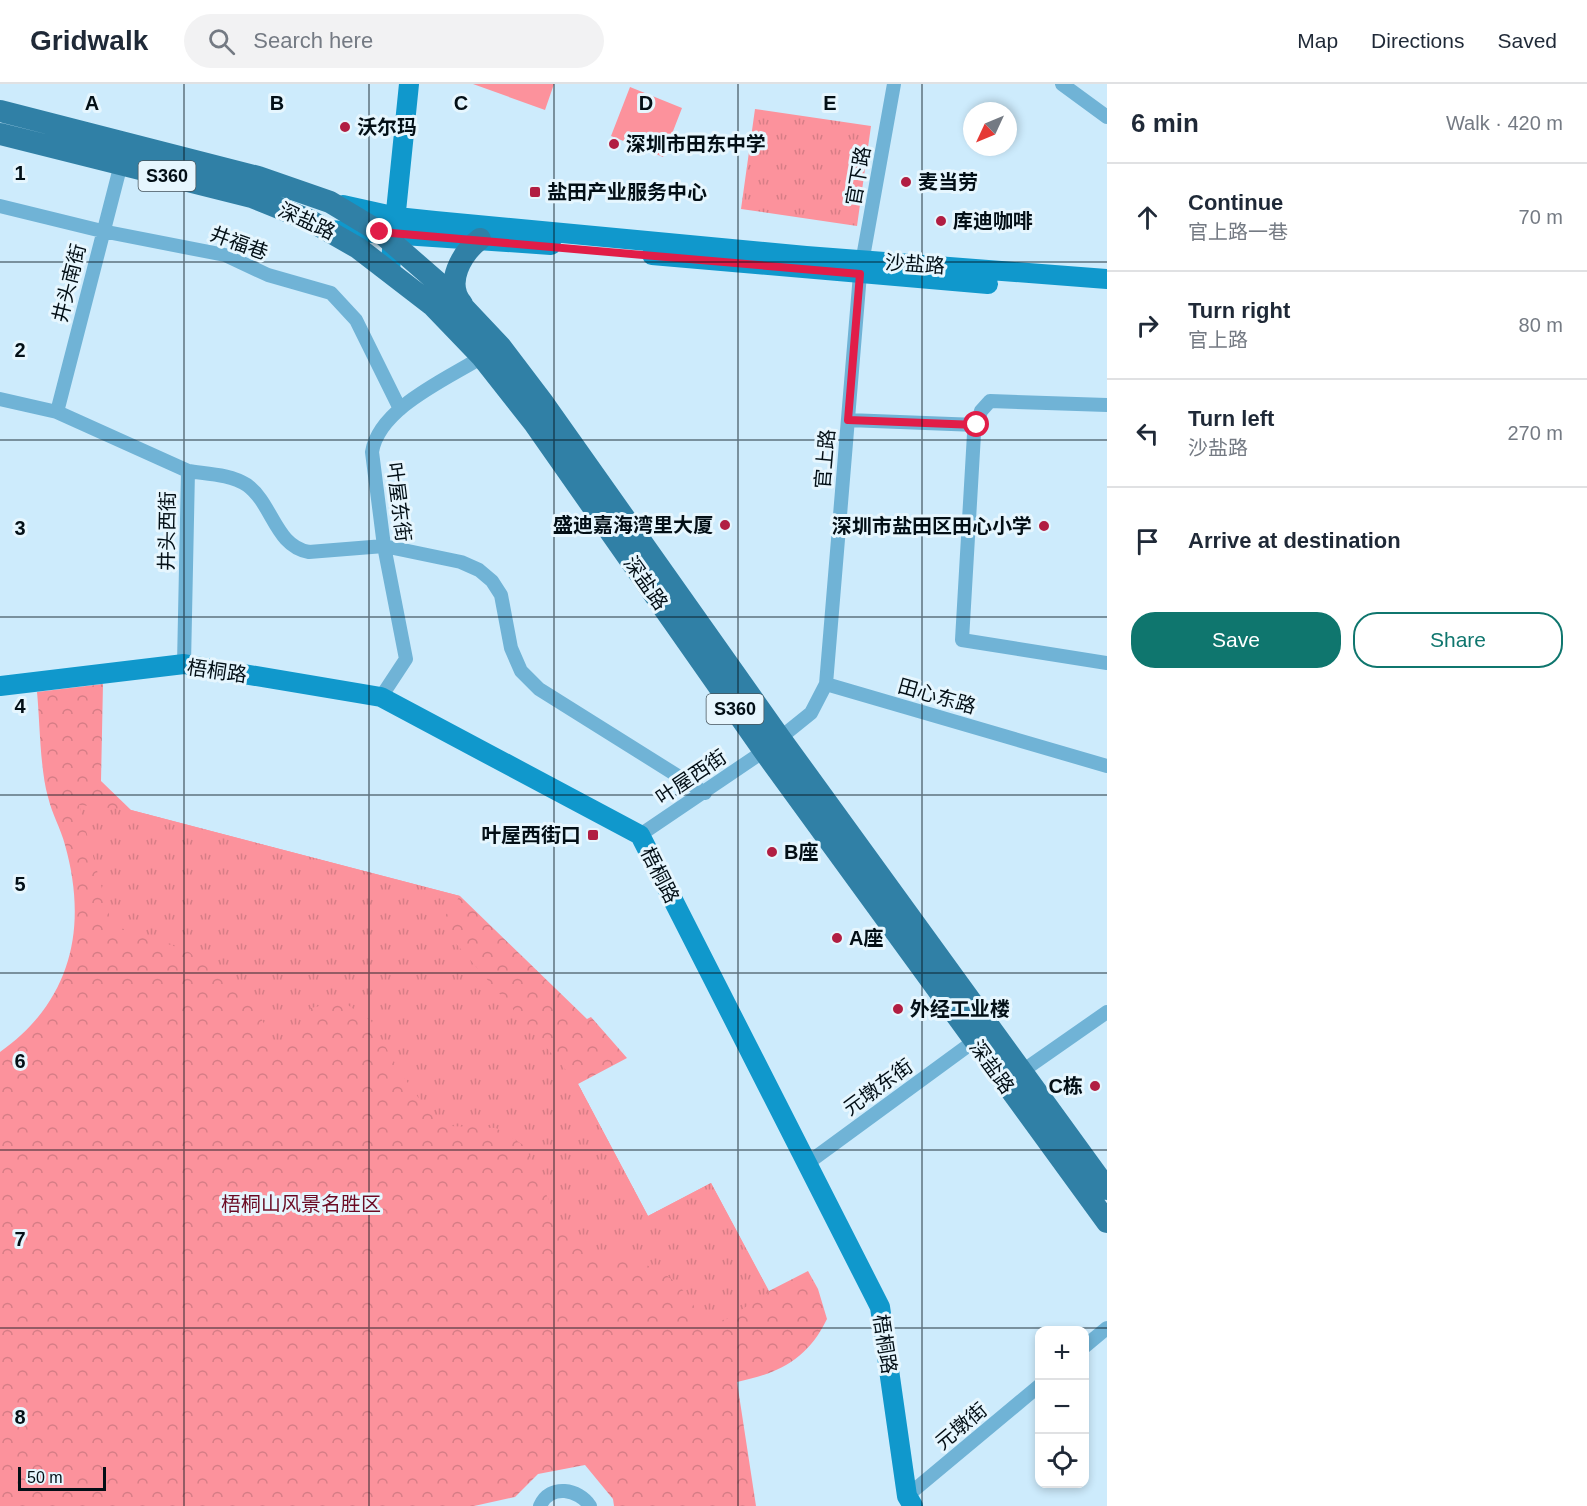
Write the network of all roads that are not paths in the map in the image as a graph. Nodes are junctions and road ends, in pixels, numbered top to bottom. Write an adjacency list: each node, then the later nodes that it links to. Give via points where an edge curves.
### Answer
1 (409, 84): 11 (street)
2 (894, 84): 13 (street, 官下路)
3 (1062, 84): 5 (street)
4 (0, 111): 11 (main road, 深盐路 / S360, via 258,177 330,202)
5 (1107, 117)
6 (0, 134): 7 (main road, 深盐路 / S360)
7 (121, 164): 9 (main road, 深盐路 / S360, via 252,197); 10 (street, 井头南街)
8 (0, 206): 10 (street, 井福巷)
9 (329, 230): 11 (street, 沙盐路); 14 (main road, 深盐路 / S360)
10 (102, 231): 21 (street, 井福巷, via 225,255 268,275 331,293 356,320); 22 (street, 井头南街)
11 (391, 231): 12 (street, 沙盐路); 13 (street, 沙盐路); 14 (street); 17 (main road, 深盐路 / S360)
12 (480, 239): 13 (street, 沙盐路); 17 (main road, via 464,255 456,275 457,299)
13 (861, 267): 15 (street, 沙盐路); 16 (street, 沙盐路); 23 (street, 官上路)
14 (390, 270): 18 (main road, 深盐路 / S360, via 432,305)
15 (1107, 279)
16 (1107, 293)
17 (467, 310): 32 (main road, 深盐路 / S360, via 544,404)
18 (482, 357): 21 (street, 叶屋东街); 32 (main road, 深盐路 / S360)
19 (0, 399): 22 (street, 井头西街)
20 (1107, 405): 24 (street, via 990,401 981,411)
21 (400, 409): 26 (street, 叶屋东街, via 380,428 372,452)
22 (57, 412): 25 (street, 井头西街)
23 (848, 420): 24 (street); 29 (street, 官上路)
24 (977, 425): 27 (street, via 962,640)
25 (188, 471): 26 (street, via 233,478 249,486 262,499 287,542 297,550); 28 (street, 井头西街)
26 (384, 546): 31 (street, 叶屋东街, via 406,659); 34 (street, via 461,562 479,570 501,596 511,648 521,671 539,689)
27 (1107, 663)
28 (184, 664): 30 (street, 梧桐路); 31 (street, 梧桐路)
29 (826, 684): 32 (street, via 811,713); 33 (street, 田心东路)
30 (0, 686)
31 (381, 697): 35 (street, 梧桐路)
32 (772, 744): 34 (street, 叶屋西街); 37 (main road, 深盐路 / S360)
33 (1107, 766)
34 (705, 793): 35 (street, 叶屋西街)
35 (640, 835): 39 (street, 梧桐路)
36 (1107, 1012): 38 (street)
37 (982, 1035): 38 (main road, 深盐路 / S360); 39 (street, 元墩东街); 41 (main road, 深盐路 / S360)
38 (1021, 1072): 40 (main road, 深盐路 / S360)
39 (806, 1165): 45 (street, 梧桐路, via 880,1307)
40 (1107, 1189)
41 (1107, 1222)
42 (1107, 1328): 43 (street)
43 (1089, 1343)
44 (1035, 1389): 45 (street, 元墩街)
45 (910, 1501)
46 (540, 1506): 47 (street, via 556,1492 569,1490 580,1494)
47 (590, 1506)

